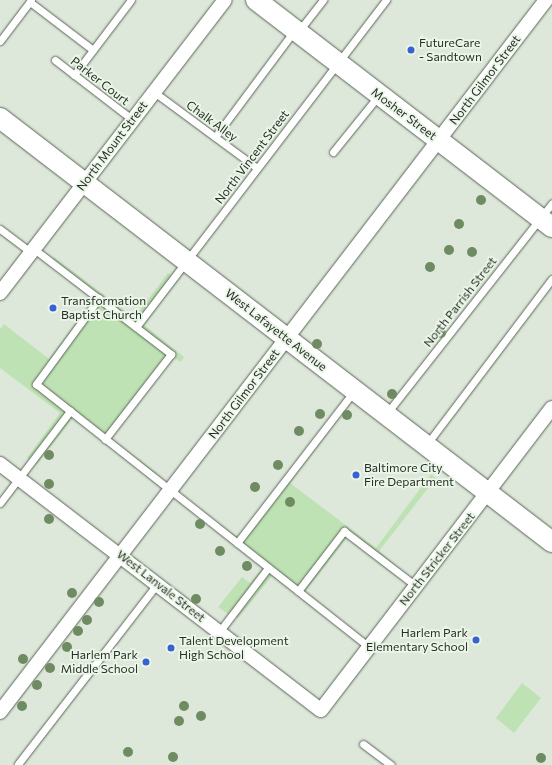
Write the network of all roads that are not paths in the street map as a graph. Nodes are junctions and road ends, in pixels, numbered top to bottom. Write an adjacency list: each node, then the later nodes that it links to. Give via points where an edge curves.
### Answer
1 (130, 0): 10 (lane)
2 (225, 0): 14 (street, North Mount Street)
3 (256, 0): 8 (main road, Mosher Street)
4 (323, 0): 8 (lane)
5 (386, 0): 12 (lane, North Vincent Street)
6 (546, 0): 19 (street, North Gilmor Street)
7 (31, 1): 9 (lane); 10 (lane)
8 (296, 31): 12 (main road, Mosher Street); 18 (lane)
9 (0, 41)
10 (93, 50): 13 (lane)
11 (55, 60): 13 (lane, Parker Court)
12 (338, 63): 15 (main road, Mosher Street); 21 (lane, North Vincent Street)
13 (74, 75): 17 (lane, Parker Court)
14 (154, 92): 17 (street, North Mount Street); 18 (lane, Chalk Alley)
15 (379, 94): 19 (main road, Mosher Street); 20 (lane)
16 (0, 118): 22 (main road, West Lafayette Avenue)
17 (132, 120): 22 (street, North Mount Street)
18 (215, 137): 21 (lane, Chalk Alley)
19 (439, 140): 23 (main road, Mosher Street); 31 (street, North Gilmor Street)
20 (333, 152)
21 (257, 168): 26 (lane, North Vincent Street)
22 (84, 183): 25 (street, North Mount Street); 26 (main road, West Lafayette Avenue)
23 (548, 216): 35 (lane, North Parrish Street)
24 (0, 229): 25 (lane)
25 (32, 250): 28 (street, North Mount Street); 29 (lane)
26 (186, 261): 30 (lane, North Vincent Street); 31 (main road, West Lafayette Avenue)
27 (552, 279): 37 (lane)
28 (0, 293)
29 (99, 298): 30 (lane); 34 (lane, via 36,384)
30 (136, 327): 36 (lane, via 171,354)
31 (287, 339): 32 (main road, West Lafayette Avenue); 40 (street, North Gilmor Street)
32 (354, 391): 35 (main road, West Lafayette Avenue); 44 (lane)
33 (552, 408): 41 (street, North Stricker Street)
34 (70, 412): 36 (lane); 39 (lane)
35 (386, 415): 37 (main road, West Lafayette Avenue)
36 (106, 439): 40 (lane)
37 (426, 445): 41 (main road, West Lafayette Avenue)
38 (0, 464): 39 (street, West Lanvale Street)
39 (19, 478): 42 (lane); 45 (street, West Lanvale Street)
40 (171, 490): 44 (lane); 45 (street, North Gilmor Street)
41 (488, 493): 43 (main road, West Lafayette Avenue); 48 (street, North Stricker Street)
42 (0, 503)
43 (552, 542)
44 (236, 543): 46 (lane)
45 (121, 556): 47 (street, West Lanvale Street); 53 (street, North Gilmor Street)
46 (268, 568): 49 (lane); 50 (lane)
47 (157, 584): 50 (street, West Lanvale Street); 55 (lane)
48 (416, 586): 49 (lane, via 344,531); 51 (street, North Stricker Street)
49 (298, 591): 51 (lane)
50 (219, 632): 52 (street, West Lanvale Street)
51 (369, 647): 52 (street, North Stricker Street)
52 (321, 710)
53 (0, 712)
54 (363, 744): 56 (lane)
55 (18, 764)
56 (391, 765)

